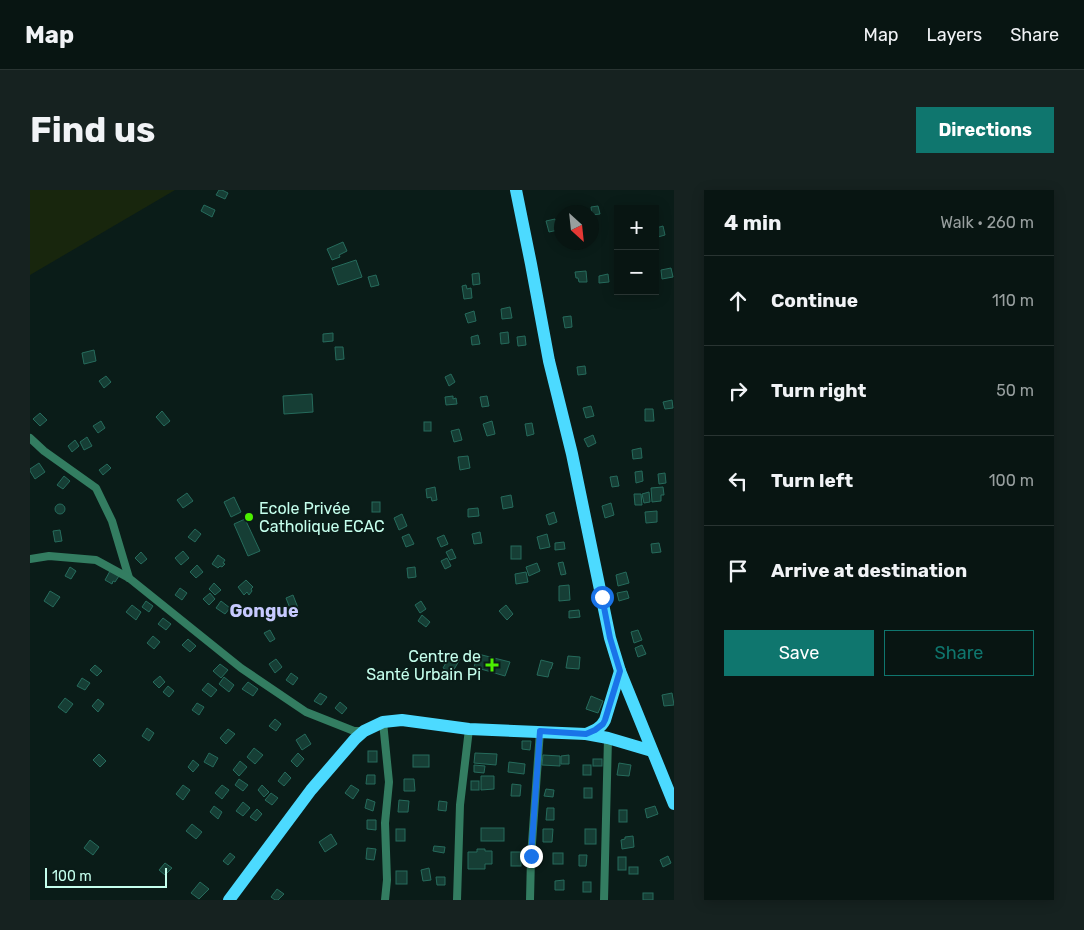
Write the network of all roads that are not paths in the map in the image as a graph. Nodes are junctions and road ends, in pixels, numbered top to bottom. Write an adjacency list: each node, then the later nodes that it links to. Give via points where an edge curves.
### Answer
1 (516, 190): 5 (main road, via 549,361)
2 (30, 438): 4 (street, via 96,488 112,521)
3 (30, 559): 4 (street, via 49,556 96,560)
4 (129, 578): 8 (street, via 241,668 306,712 354,731)
5 (620, 671): 10 (main road, via 603,724); 12 (main road)
6 (383, 722): 7 (main road, via 402,720); 8 (main road); 15 (street, via 389,782 385,823)
7 (469, 729): 9 (main road); 16 (street, via 460,805)
8 (364, 731): 14 (main road, via 312,790)
9 (540, 731): 10 (main road); 17 (street)
10 (586, 734): 11 (main road)
11 (608, 738): 12 (main road); 18 (street)
12 (652, 751): 13 (main road)
13 (674, 804)
14 (229, 900)
15 (385, 900)
16 (457, 900)
17 (530, 900)
18 (604, 900)

